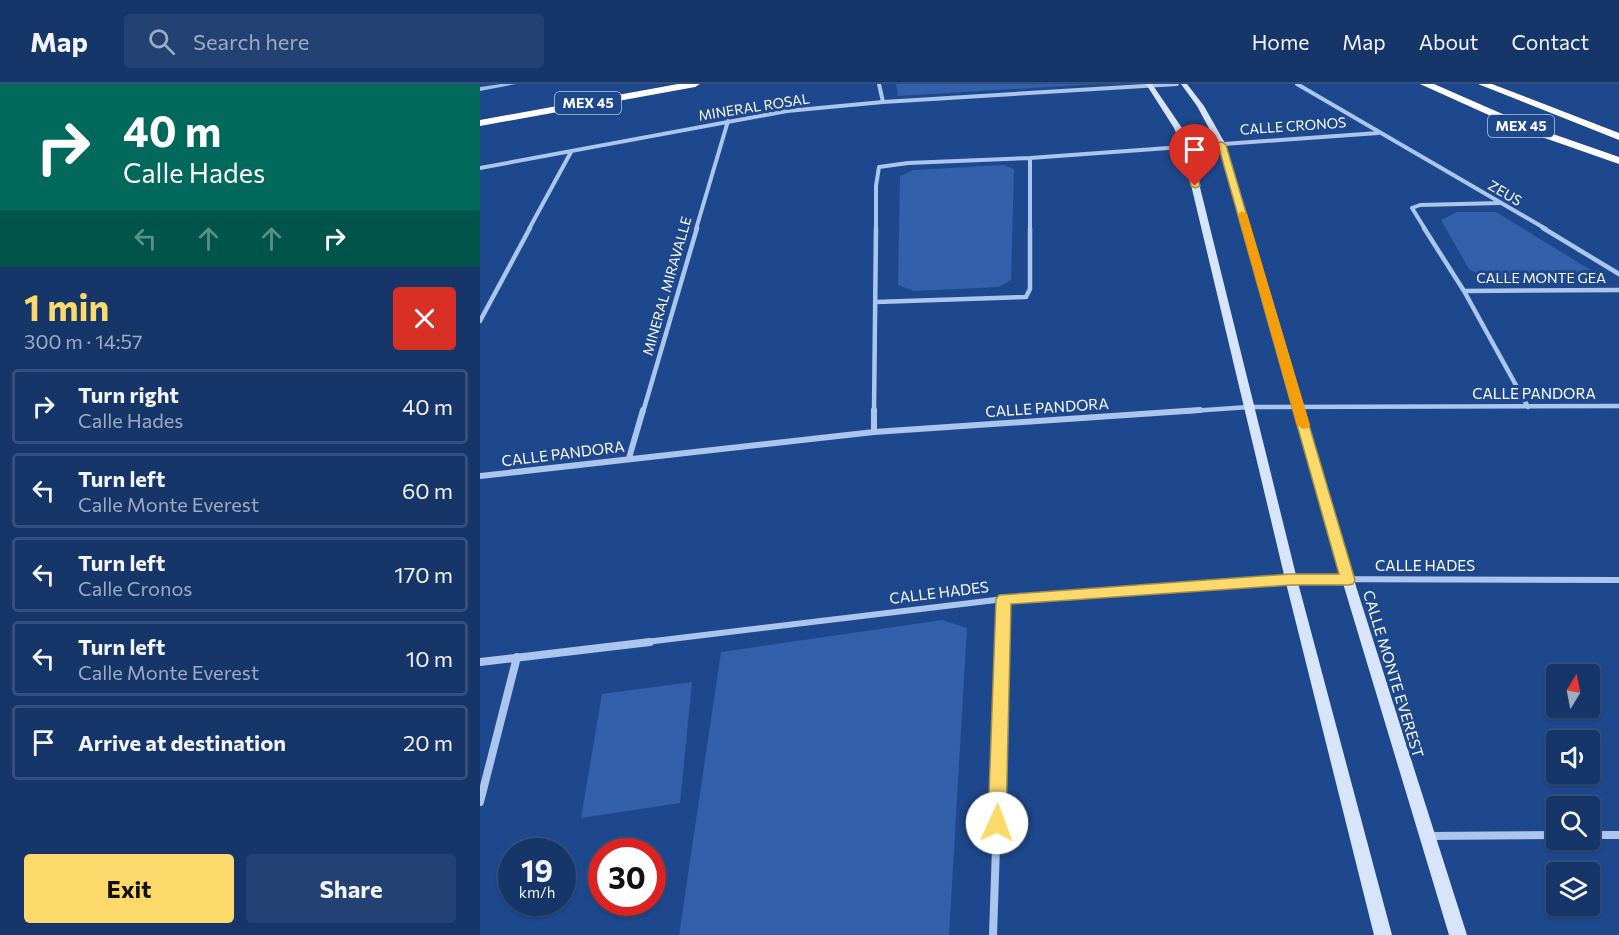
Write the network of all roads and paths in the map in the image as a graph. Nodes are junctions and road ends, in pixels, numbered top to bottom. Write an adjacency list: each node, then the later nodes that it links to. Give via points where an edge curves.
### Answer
1 (695, 84): 11 (highway, MEX 45)
2 (879, 84): 9 (street)
3 (1178, 84): 8 (street, MINERAL ROSAL)
4 (1184, 84): 14 (street, CALLE MONTE EVEREST)
5 (1297, 84): 12 (street, ZEUS)
6 (1425, 84): 18 (highway, MEX 45, via 1526,128)
7 (1483, 84): 13 (highway, MEX 45)
8 (1151, 85): 9 (street, MINERAL ROSAL); 15 (street)
9 (883, 102): 10 (street, MINERAL ROSAL)
10 (728, 121): 16 (street, MINERAL ROSAL); 31 (street, MINERAL MIRAVALLE)
11 (480, 123)
12 (1378, 133): 14 (street, CALLE CRONOS); 20 (street, ZEUS)
13 (1619, 137)
14 (1222, 145): 15 (street, CALLE CRONOS); 26 (street, CALLE MONTE EVEREST)
15 (1186, 147): 17 (street, CALLE CRONOS); 28 (street)
16 (571, 152): 19 (street, MINERAL ROSAL); 25 (street)
17 (1030, 158): 24 (street, CALLE CRONOS, via 908,162 879,168); 24 (street, via 1030,289 1026,297)
18 (1619, 161)
19 (480, 168)
20 (1503, 203): 21 (street, ZEUS); 23 (street, CALLE MONTE GEA, via 1412,206)
21 (1619, 274)
22 (1619, 290): 23 (street, CALLE MONTE GEA)
23 (1464, 291): 29 (street, CALLE MONTE GEA)
24 (876, 302): 30 (street, CALLE CRONOS)
25 (480, 321)
26 (1298, 406): 28 (street, CALLE PANDORA); 29 (street, CALLE PANDORA); 34 (street, CALLE MONTE EVEREST)
27 (1619, 406): 29 (street, CALLE PANDORA)
28 (1249, 407): 30 (street, CALLE PANDORA); 33 (street)
29 (1528, 407)
30 (874, 432): 31 (street, CALLE PANDORA)
31 (629, 458): 32 (street, CALLE PANDORA)
32 (480, 477)
33 (1291, 579): 34 (street, CALLE HADES); 36 (street, CALLE HADES); 45 (street)
34 (1348, 580): 35 (street, CALLE HADES); 43 (street, CALLE MONTE EVEREST)
35 (1619, 580)
36 (1004, 599): 37 (street, CALLE HADES); 44 (street)
37 (517, 657): 38 (street, CALLE HADES); 39 (street)
38 (480, 662)
39 (480, 802)
40 (1546, 835): 43 (street)
41 (1600, 835): 42 (street)
42 (1619, 835)
43 (1429, 836): 46 (street, CALLE MONTE EVEREST)
44 (993, 935)
45 (1383, 935)
46 (1458, 935)

